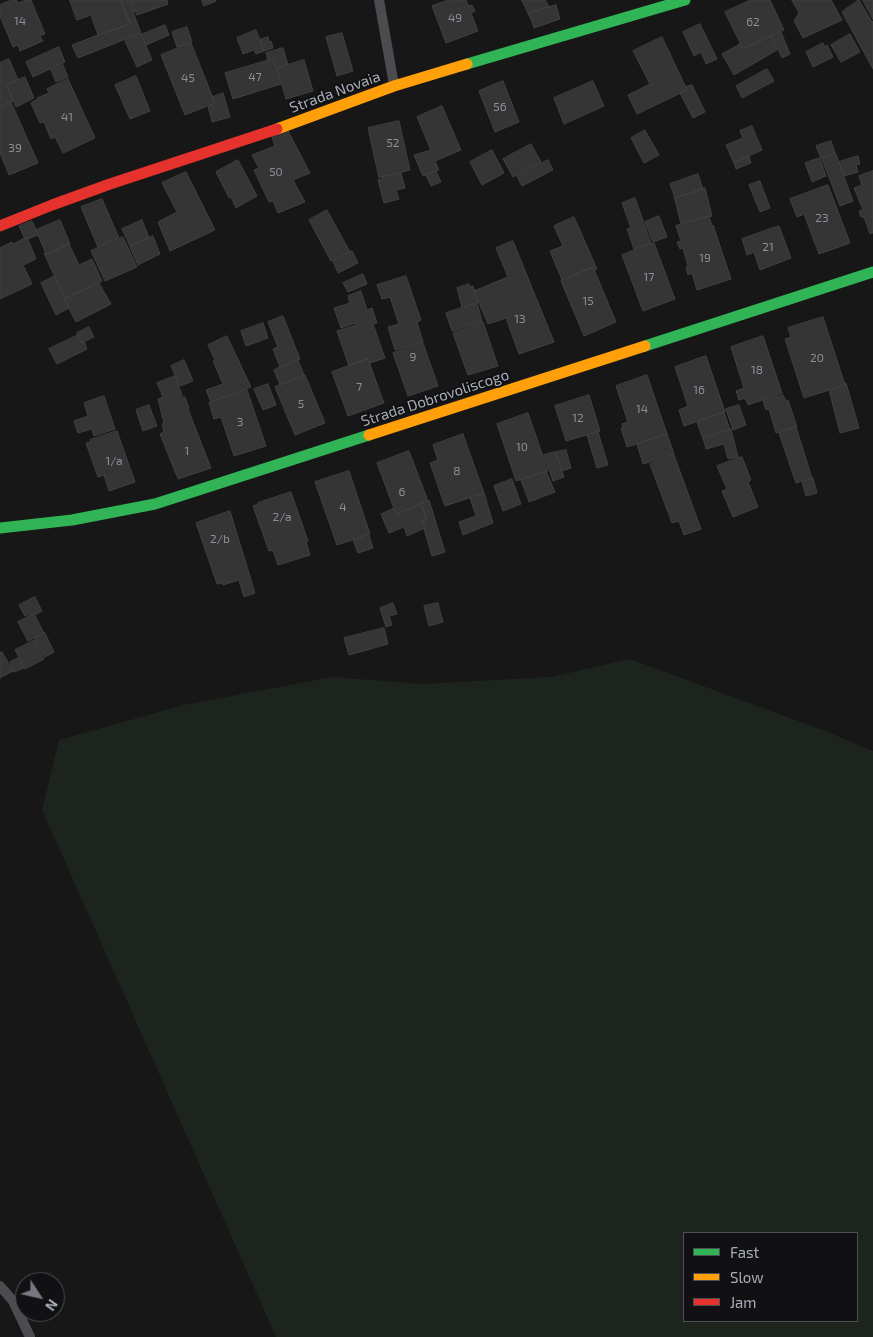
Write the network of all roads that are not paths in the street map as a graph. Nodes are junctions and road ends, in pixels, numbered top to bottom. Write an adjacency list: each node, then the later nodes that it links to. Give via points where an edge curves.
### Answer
1 (379, 0): 3 (lane)
2 (685, 0): 3 (street, Strada Novaia)
3 (394, 86): 4 (street, Strada Novaia, via 260,135 52,204)
4 (0, 226)
5 (873, 272): 6 (street, Strada Dobrovoliscogo, via 155,504 72,520)
6 (0, 528)
7 (0, 1286): 8 (lane, via 13,1301)
8 (30, 1337)

